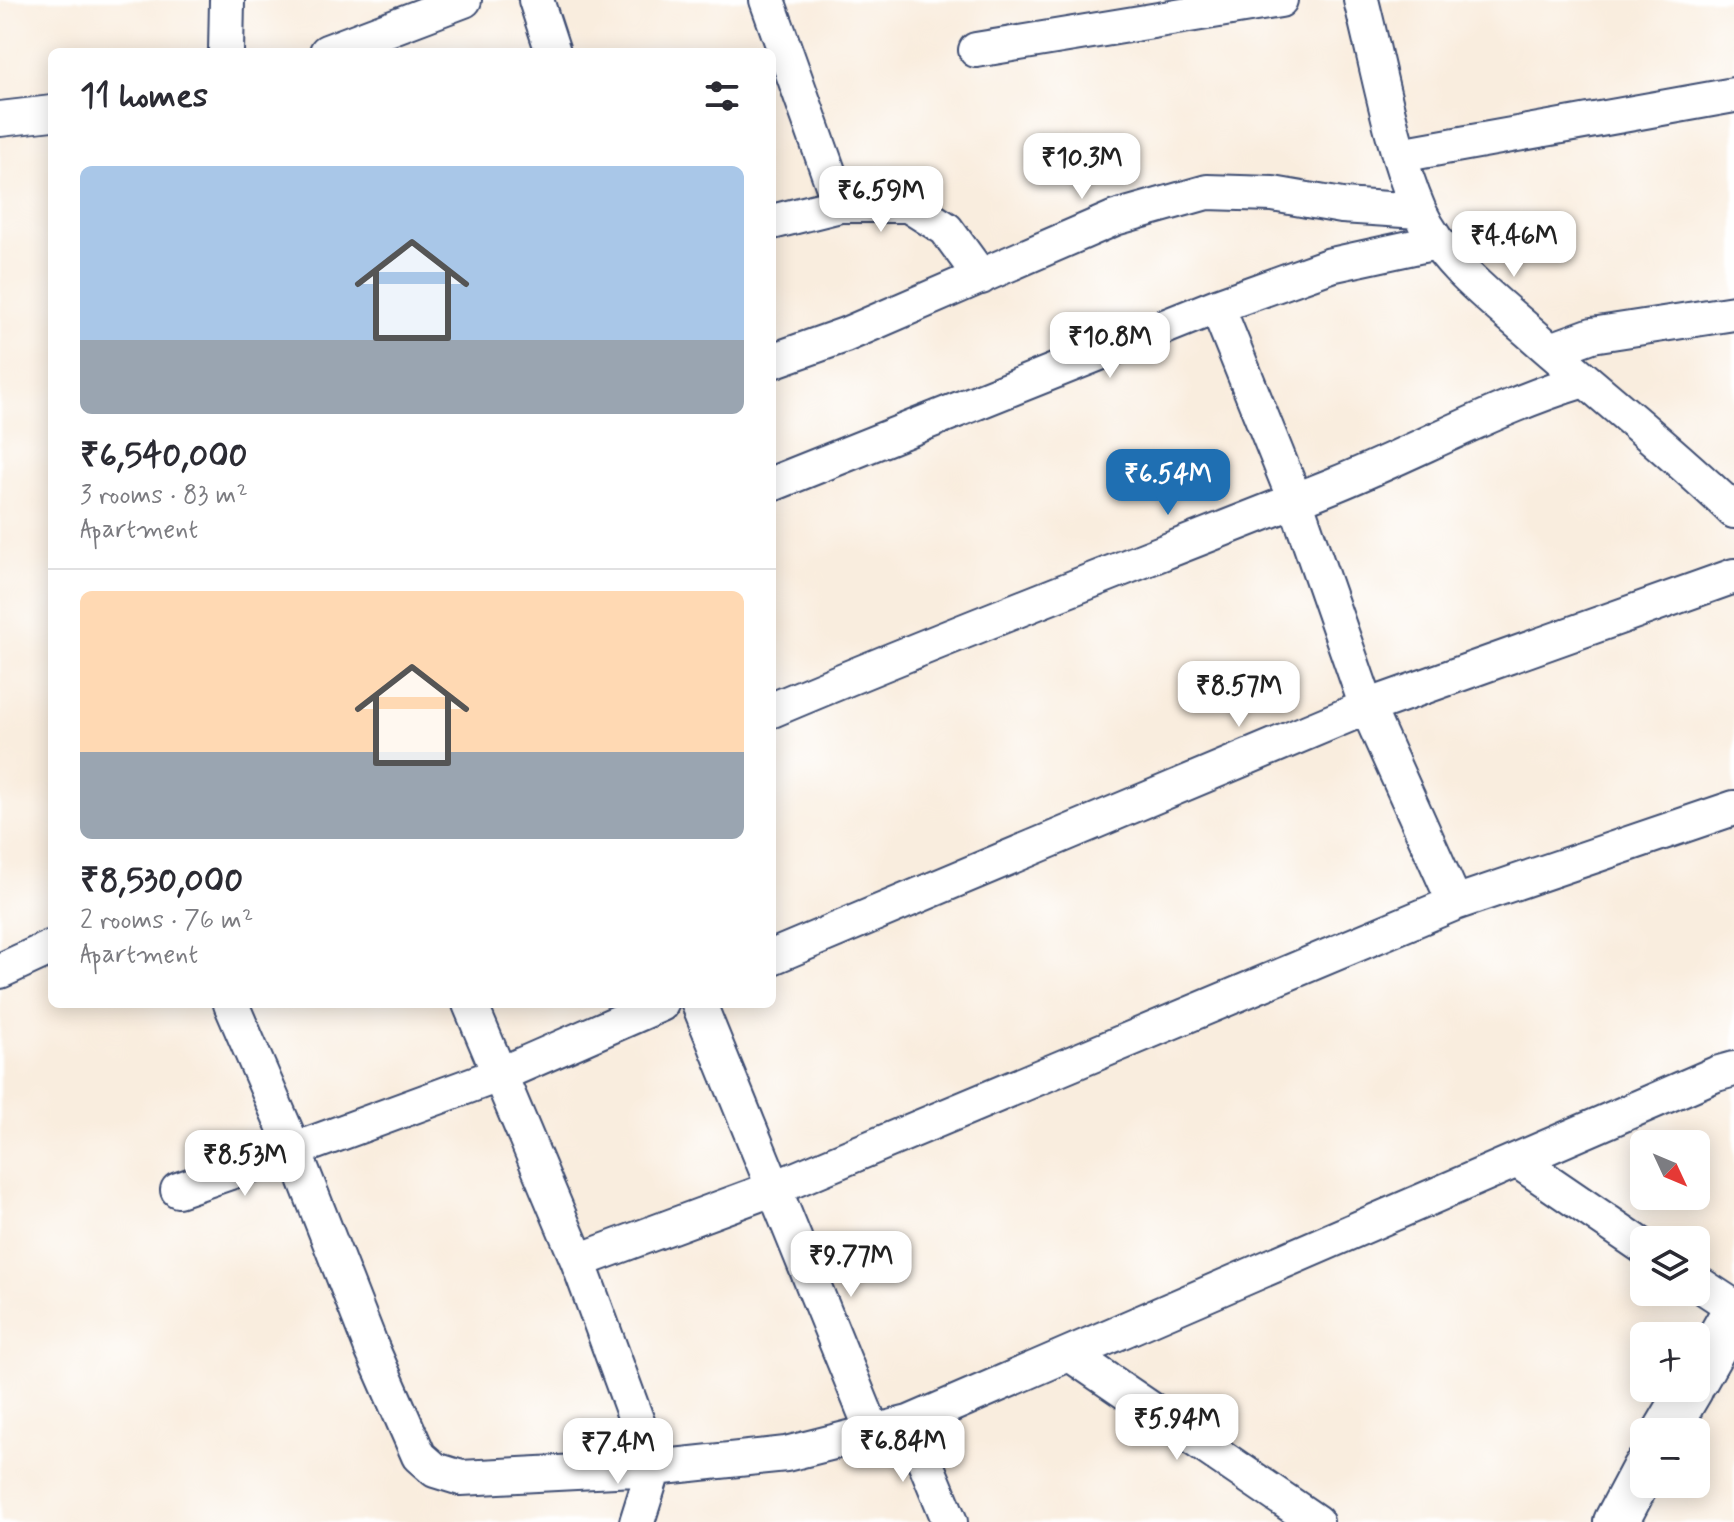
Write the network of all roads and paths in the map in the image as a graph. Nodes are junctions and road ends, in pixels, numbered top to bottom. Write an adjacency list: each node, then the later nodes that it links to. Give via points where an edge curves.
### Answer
1 (227, 0): 7 (street)
2 (464, 0): 8 (street)
3 (536, 0): 9 (street)
4 (767, 0): 15 (street)
5 (1280, 0): 10 (street)
6 (1361, 0): 14 (street)
7 (226, 48)
8 (338, 48)
9 (552, 48)
10 (976, 50)
11 (1734, 95): 14 (street)
12 (48, 113): 13 (street)
13 (0, 119)
14 (1400, 155): 16 (street)
15 (840, 205): 17 (street); 19 (street, via 908,205 946,229)
16 (1419, 211): 18 (street); 19 (street, via 1207,192 1115,218)
17 (776, 221)
18 (1437, 242): 20 (street, via 1331,265); 22 (street, via 1471,280)
19 (981, 277): 23 (street)
20 (1217, 306): 25 (street); 26 (street)
21 (1734, 313): 22 (street, via 1592,335)
22 (1551, 350): 24 (street)
23 (776, 360)
24 (1584, 380): 26 (street, via 1539,394); 27 (street)
25 (776, 482)
26 (1295, 500): 29 (street); 30 (street)
27 (1734, 511)
28 (1734, 576): 29 (street)
29 (1367, 707): 32 (street); 34 (street)
30 (776, 708)
31 (1734, 808): 32 (street)
32 (1455, 903): 44 (street)
33 (48, 949): 35 (street)
34 (776, 955)
35 (0, 971)
36 (233, 1008): 42 (street)
37 (472, 1008): 41 (street)
38 (652, 1008): 41 (street)
39 (701, 1008): 44 (street)
40 (1734, 1069): 43 (street)
41 (501, 1074): 42 (street); 47 (street)
42 (294, 1150): 45 (street); 54 (street, via 419,1456 435,1470 461,1478)
43 (1518, 1161): 46 (street); 50 (street)
44 (775, 1188): 47 (street); 53 (street)
45 (178, 1190)
46 (1630, 1237)
47 (578, 1261): 54 (street)
48 (1710, 1292): 49 (street)
49 (1734, 1310): 51 (main road)
50 (1070, 1354): 52 (street); 58 (street)
51 (1710, 1354)
52 (909, 1423): 53 (street); 57 (street)
53 (873, 1432): 54 (street, via 786,1454)
54 (654, 1468): 56 (street)
55 (1630, 1496): 59 (main road)
56 (637, 1522)
57 (950, 1522)
58 (1316, 1522)
59 (1616, 1522)

